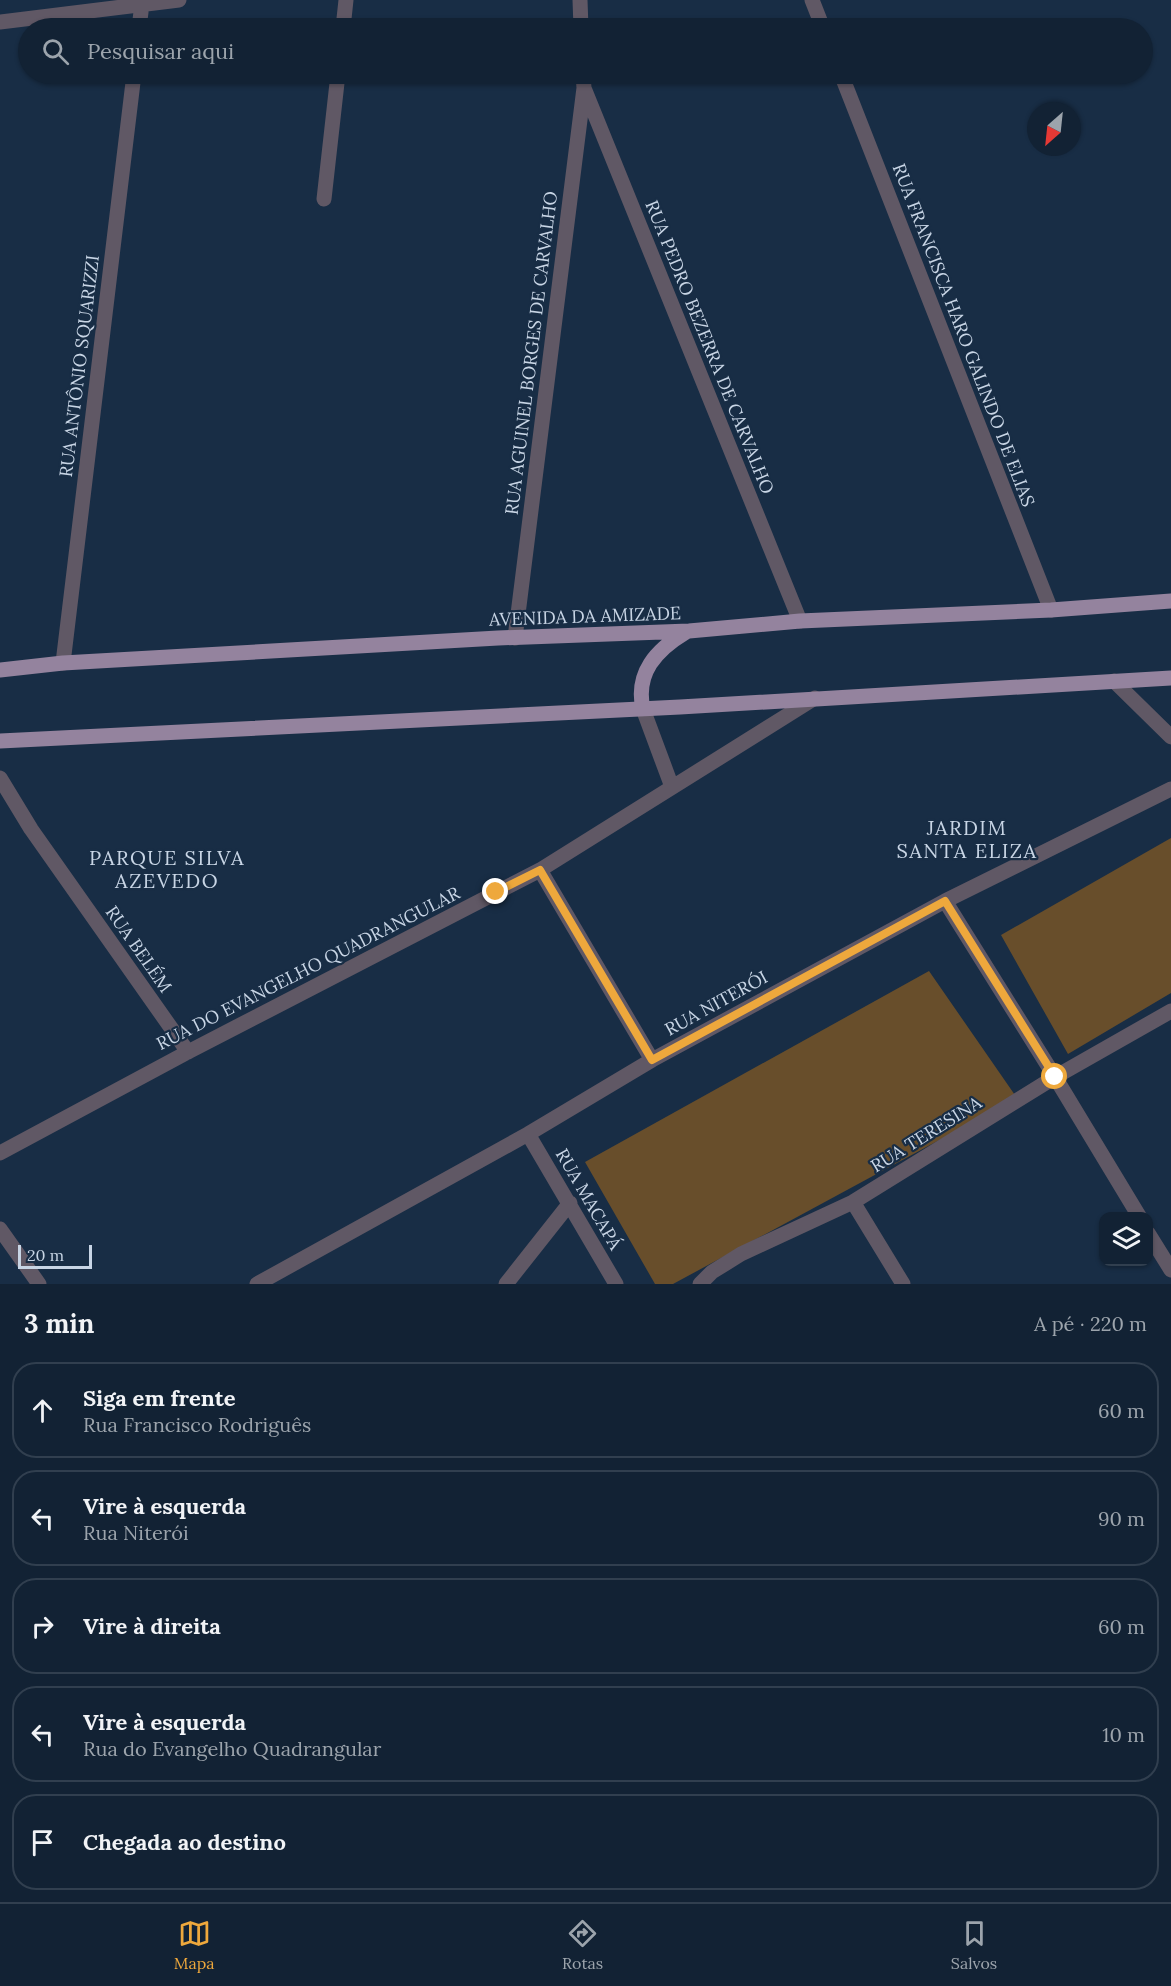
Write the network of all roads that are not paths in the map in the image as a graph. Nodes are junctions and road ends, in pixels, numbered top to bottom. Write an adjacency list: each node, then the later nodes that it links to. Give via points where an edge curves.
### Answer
1 (179, 0): 5 (street)
2 (346, 0): 8 (street)
3 (580, 0): 9 (street)
4 (812, 0): 10 (street)
5 (142, 4): 6 (street); 7 (street)
6 (32, 18)
7 (140, 18)
8 (344, 18)
9 (581, 18)
10 (819, 18)
11 (18, 20): 12 (street)
12 (0, 22)
13 (133, 84): 24 (street, RUA ANTÔNIO SQUARIZZI)
14 (337, 84): 18 (street)
15 (584, 84): 23 (street, RUA AGUINEL BORGES DE CARVALHO)
16 (585, 84): 21 (street, RUA PEDRO BEZERRA DE CARVALHO)
17 (845, 84): 20 (street, RUA FRANCISCA HARO GALINDO DE ELIAS)
18 (324, 199)
19 (1171, 601): 20 (main road, AVENIDA DA AMIZADE)
20 (1051, 610): 21 (main road, AVENIDA DA AMIZADE)
21 (800, 621): 22 (main road, AVENIDA DA AMIZADE)
22 (689, 631): 23 (main road, AVENIDA DA AMIZADE); 29 (main road, via 665,645 643,678)
23 (515, 638): 24 (main road, AVENIDA DA AMIZADE)
24 (63, 663): 25 (main road, AVENIDA DA AMIZADE)
25 (0, 670)
26 (1171, 678): 27 (main road)
27 (1114, 681): 28 (main road); 30 (street)
28 (815, 698): 29 (main road); 33 (street, RUA DO EVANGELHO QUADRANGULAR)
29 (643, 709): 31 (main road); 33 (street)
30 (1171, 737)
31 (0, 741)
32 (0, 778): 38 (street, RUA BELÉM, via 31,830)
33 (672, 787): 35 (street, RUA DO EVANGELHO QUADRANGULAR)
34 (1171, 789): 36 (street, RUA NITERÓI)
35 (540, 870): 38 (street, RUA DO EVANGELHO QUADRANGULAR); 39 (street)
36 (945, 901): 39 (street, RUA NITERÓI); 40 (street)
37 (1171, 1011): 40 (street, RUA TERESINA)
38 (188, 1052): 42 (street, RUA DO EVANGELHO QUADRANGULAR)
39 (652, 1060): 41 (street, RUA NITERÓI)
40 (1055, 1077): 43 (street, RUA TERESINA); 45 (street)
41 (528, 1134): 44 (street, RUA MACAPÁ); 50 (street, RUA NITERÓI)
42 (0, 1153)
43 (853, 1202): 53 (street, RUA TERESINA, via 741,1254); 54 (street)
44 (570, 1203): 51 (street); 52 (street, RUA MACAPÁ)
45 (1137, 1212)
46 (0, 1229): 49 (street)
47 (1153, 1240): 48 (street)
48 (1171, 1270)
49 (39, 1284)
50 (257, 1284)
51 (506, 1284)
52 (616, 1284)
53 (700, 1284)
54 (903, 1284)

